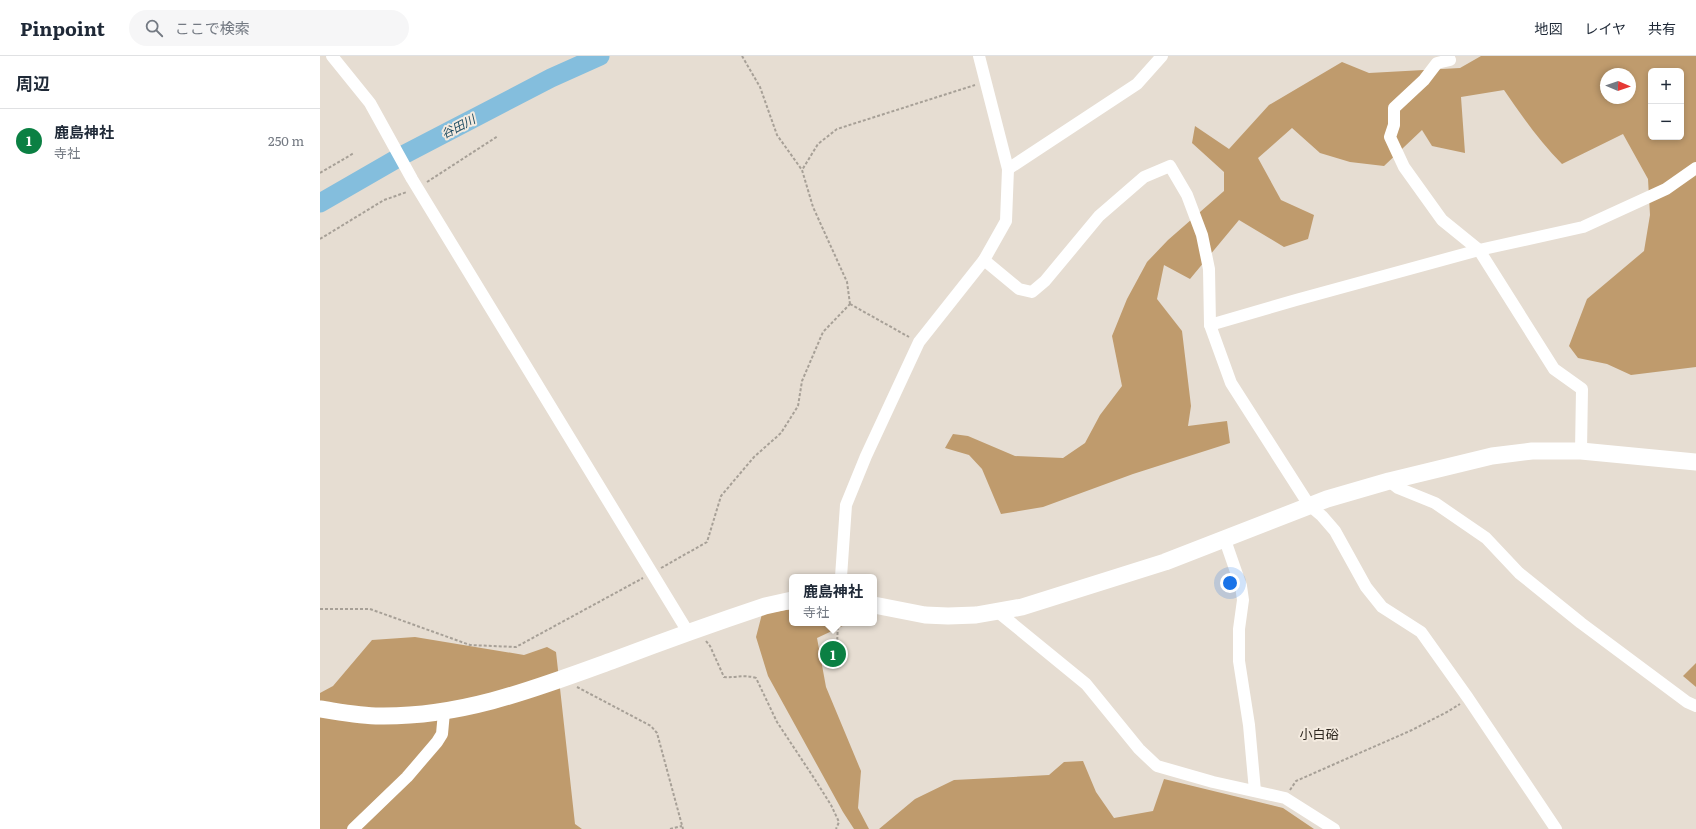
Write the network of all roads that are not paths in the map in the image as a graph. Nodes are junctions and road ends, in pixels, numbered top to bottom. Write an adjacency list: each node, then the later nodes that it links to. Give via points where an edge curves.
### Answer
1 (332, 56): 19 (street, via 370,102 412,179 652,573)
2 (979, 56): 6 (street)
3 (1162, 56): 6 (street, via 1137,84)
4 (1448, 56): 7 (street, via 1450,60 1437,63 1424,80 1394,108 1394,125 1390,137 1404,167 1442,220)
5 (1696, 168): 7 (street, via 1666,189 1583,227)
6 (1008, 169): 8 (street, via 1006,221)
7 (1479, 250): 9 (street); 10 (street, via 1554,369 1582,389)
8 (984, 260): 9 (street, via 1019,289 1032,292 1045,281 1099,216 1144,177 1170,166 1187,195 1202,235 1209,270); 15 (street, via 919,342 866,456 846,505)
9 (1210, 325): 13 (street, via 1231,383)
10 (1581, 451): 11 (street); 12 (street, via 1532,451 1492,456)
11 (1696, 462)
12 (1389, 481): 13 (street); 20 (street, via 1398,488 1434,503 1486,538 1519,573 1556,603 1687,702)
13 (1309, 505): 14 (street); 26 (street, via 1335,532 1370,592 1382,607 1421,632)
14 (1225, 540): 18 (street, via 1165,562 1022,607); 23 (street, via 1241,586 1243,600 1239,629 1239,661 1249,725)
15 (841, 574)
16 (789, 601): 19 (street, via 765,606)
17 (877, 606): 18 (street, via 925,615 976,615)
18 (998, 612): 23 (street, via 1086,684 1139,749 1158,766)
19 (692, 631): 22 (street, via 492,702)
20 (1696, 706)
21 (320, 709): 22 (street, via 380,716)
22 (444, 712): 24 (street, via 442,734 437,742 407,777)
23 (1255, 791): 25 (street, via 1286,798)
24 (353, 829)
25 (1334, 829)
26 (1556, 829)

